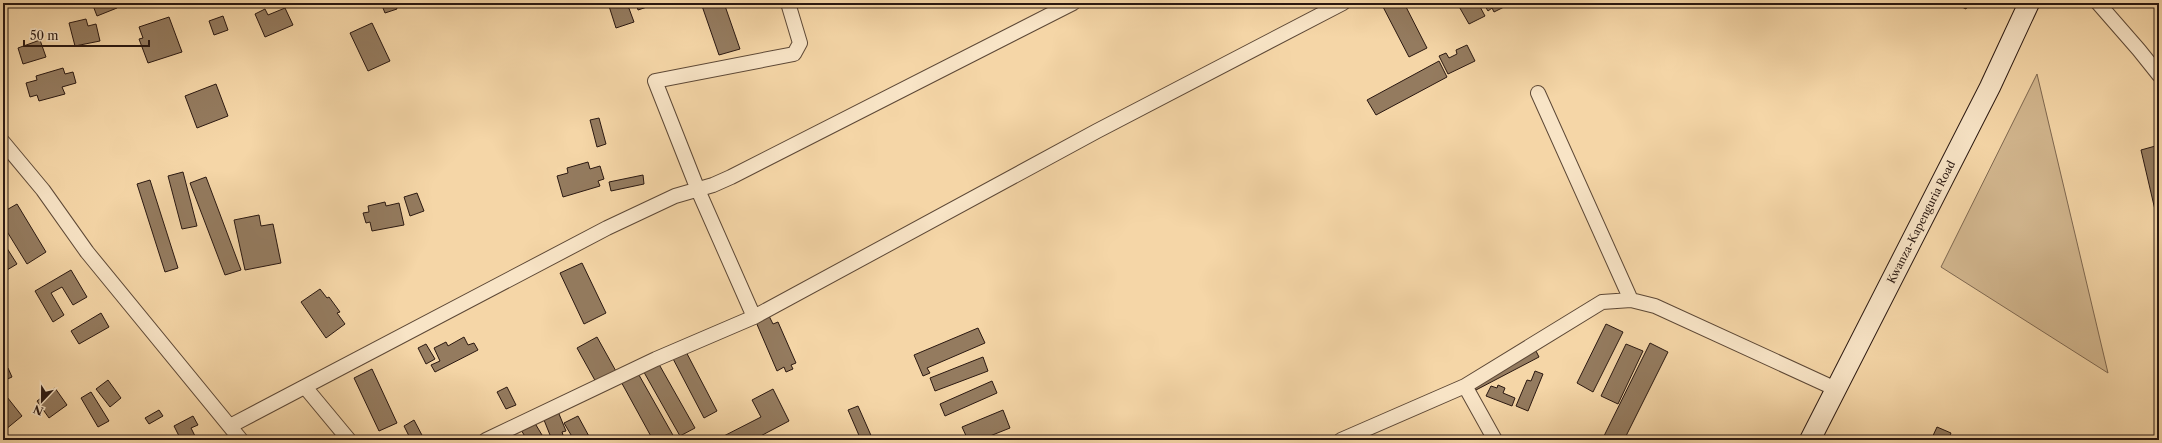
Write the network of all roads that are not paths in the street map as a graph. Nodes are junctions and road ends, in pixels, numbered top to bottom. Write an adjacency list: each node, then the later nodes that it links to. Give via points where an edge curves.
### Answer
1 (788, 3): 9 (street, via 800,43 794,54 655,82)
2 (1073, 3): 9 (street, via 731,177)
3 (1343, 3): 11 (street, via 1083,139)
4 (2029, 3): 14 (street, Kwanza-Kapenguria Road, via 1990,87)
5 (2098, 3): 6 (street)
6 (2159, 75)
7 (1538, 93): 10 (street)
8 (3, 142): 15 (street, via 87,252)
9 (698, 190): 11 (street); 13 (street, via 675,196 607,228)
10 (1631, 300): 12 (street, via 1602,302); 14 (street, via 1655,306)
11 (754, 317): 18 (street, via 656,359)
12 (1466, 386): 19 (street); 20 (street)
13 (305, 387): 15 (street); 17 (street)
14 (1836, 389): 21 (street, Kwanza-Kapenguria Road)
15 (230, 426): 16 (street)
16 (241, 440)
17 (349, 440)
18 (486, 440)
19 (1341, 440)
20 (1495, 440)
21 (1810, 440)

